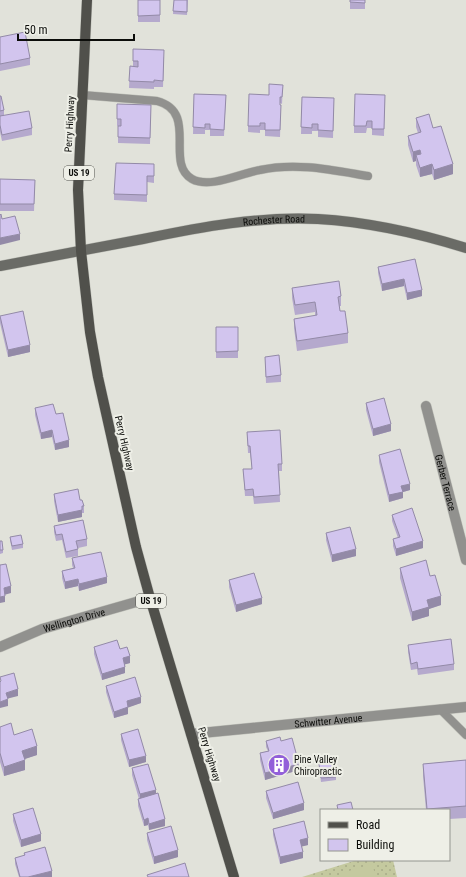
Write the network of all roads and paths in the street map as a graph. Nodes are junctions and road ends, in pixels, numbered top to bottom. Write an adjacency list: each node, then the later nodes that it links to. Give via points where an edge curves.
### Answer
1 (87, 0): 2 (main road, Perry Highway / US 19)
2 (82, 95): 3 (lane, via 164,102 175,112 178,120 184,171 200,182 217,182 260,170 287,166); 5 (main road, Perry Highway / US 19, via 78,190)
3 (368, 176)
4 (466, 248): 5 (street, Rochester Road, via 368,224 292,219 213,226)
5 (81, 251): 6 (street, Rochester Road); 9 (main road, Perry Highway / US 19, via 98,377)
6 (0, 266)
7 (426, 406): 8 (street, Gerber Terrace)
8 (466, 560)
9 (150, 598): 10 (street, Wellington Drive, via 42,629); 13 (main road, Perry Highway / US 19)
10 (0, 647)
11 (466, 707): 12 (street, Schwitter Avenue)
12 (440, 709): 13 (street, Schwitter Avenue); 14 (lane)
13 (191, 734): 15 (main road, Perry Highway / US 19)
14 (466, 735)
15 (234, 877)

